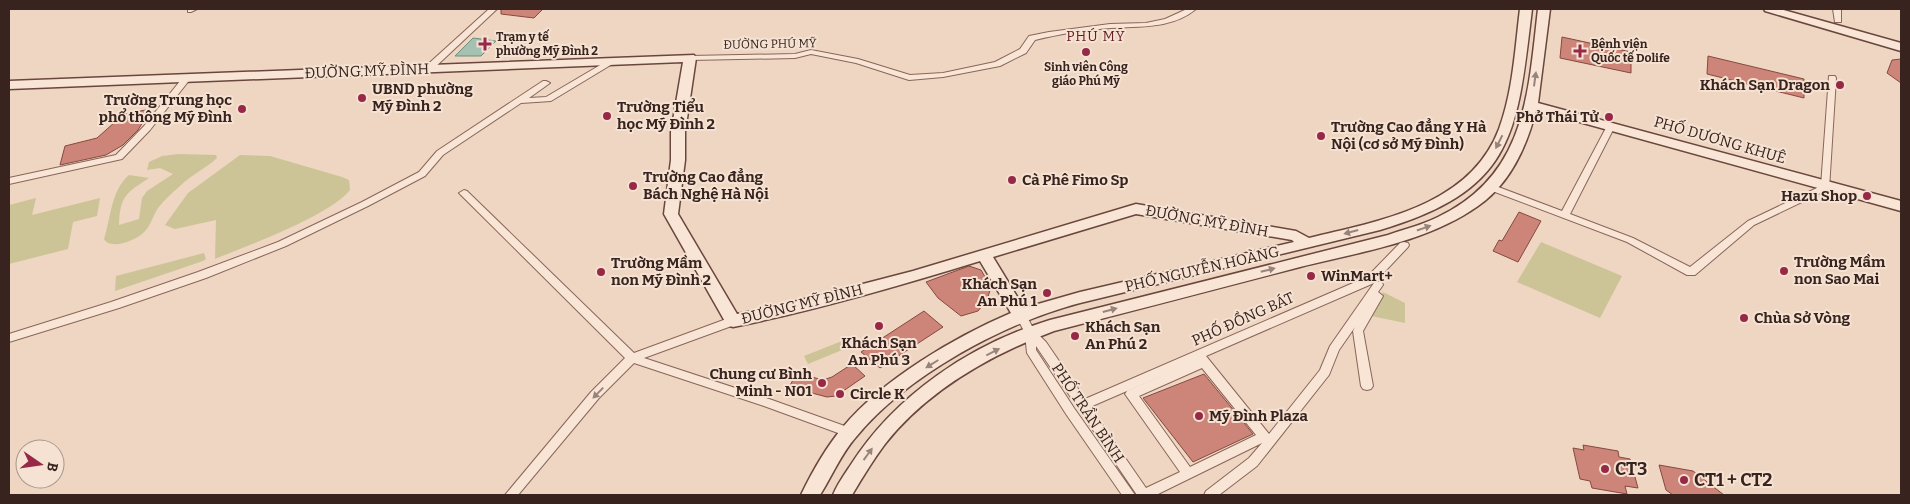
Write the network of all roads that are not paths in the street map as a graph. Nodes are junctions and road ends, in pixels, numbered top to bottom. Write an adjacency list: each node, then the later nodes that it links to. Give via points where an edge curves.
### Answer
1 (493, 9): 14 (street)
2 (1192, 9): 11 (street, ĐƯỜNG PHÚ MỸ, via 1167,21 1146,25 1110,26 1032,38 1023,51 997,64 943,75 910,78 858,60 811,52 795,56)
3 (1526, 9): 10 (main road, PHỐ NGUYỄN HOÀNG)
4 (1544, 9): 12 (main road, PHỐ NGUYỄN HOÀNG)
5 (1769, 9): 9 (main road)
6 (1800, 9): 7 (main road)
7 (1838, 14): 8 (main road)
8 (1901, 38)
9 (1901, 47)
10 (1520, 55): 12 (main road); 28 (main road, PHỐ NGUYỄN HOÀNG, one-way to 28, via 1505,129 1489,160 1476,176 1420,212)
11 (690, 58): 13 (main road, ĐƯỜNG MỸ ĐÌNH); 32 (main road, ĐƯỜNG MỸ ĐÌNH, via 678,132 671,214)
12 (1538, 59): 20 (main road, PHỐ NGUYỄN HOÀNG, one-way to 12)
13 (610, 63): 14 (main road, ĐƯỜNG MỸ ĐÌNH); 19 (street, via 548,99)
14 (429, 68): 15 (main road, ĐƯỜNG MỸ ĐÌNH)
15 (187, 78): 18 (main road, ĐƯỜNG MỸ ĐÌNH); 22 (street, via 119,158)
16 (1832, 78): 23 (street)
17 (546, 83): 19 (street)
18 (9, 85)
19 (521, 101): 34 (street, via 440,153 422,174 282,244 131,300)
20 (1531, 105): 21 (main road, PHỐ DƯƠNG KHUÊ); 24 (main road, PHỐ NGUYỄN HOÀNG, via 1518,150)
21 (1611, 126): 23 (main road, PHỐ DƯƠNG KHUÊ); 27 (street)
22 (9, 181)
23 (1826, 186): 26 (main road, PHỐ DƯƠNG KHUÊ); 27 (street, via 1751,223 1691,272 1636,243)
24 (1490, 187): 27 (street); 33 (main road, PHỐ NGUYỄN HOÀNG, one-way to 24, via 1391,239 1446,219)
25 (464, 193): 35 (street)
26 (1901, 206)
27 (1565, 215)
28 (1306, 244): 30 (main road, ĐƯỜNG MỸ ĐÌNH, via 1296,236 1136,209); 31 (main road, PHỐ NGUYỄN HOÀNG, via 1102,291)
29 (1404, 245): 36 (street, PHỐ ĐỒNG BÁT, via 1370,280)
30 (984, 255): 31 (main road, PHỐ TRẦN BÌNH); 32 (main road, ĐƯỜNG MỸ ĐÌNH, via 778,312)
31 (1021, 316): 33 (street, PHỐ TRẦN BÌNH); 39 (main road, PHỐ NGUYỄN HOÀNG, one-way to 39, via 975,337 919,372)
32 (733, 321): 35 (street)
33 (1030, 333): 38 (street, PHỐ TRẦN BÌNH, via 1042,345); 43 (main road, PHỐ NGUYỄN HOÀNG, one-way to 33, via 874,446 907,410 948,378); 44 (street, PHỐ TRẦN BÌNH, via 1030,350)
34 (9, 338)
35 (632, 358): 39 (street); 41 (street, one-way to 41, via 595,396)
36 (1202, 358): 38 (street, PHỐ ĐỒNG BÁT); 40 (street, via 1131,394); 40 (street, via 1264,436)
37 (1367, 386): 46 (street, via 1358,331 1380,286 1334,348 1325,372 1253,462)
38 (1083, 405): 45 (street, PHỐ TRẦN BÌNH)
39 (849, 432): 42 (main road, PHỐ NGUYỄN HOÀNG)
40 (1188, 474): 45 (street)
41 (511, 495)
42 (810, 495)
43 (842, 495)
44 (1129, 495)
45 (1144, 495)
46 (1210, 495)

